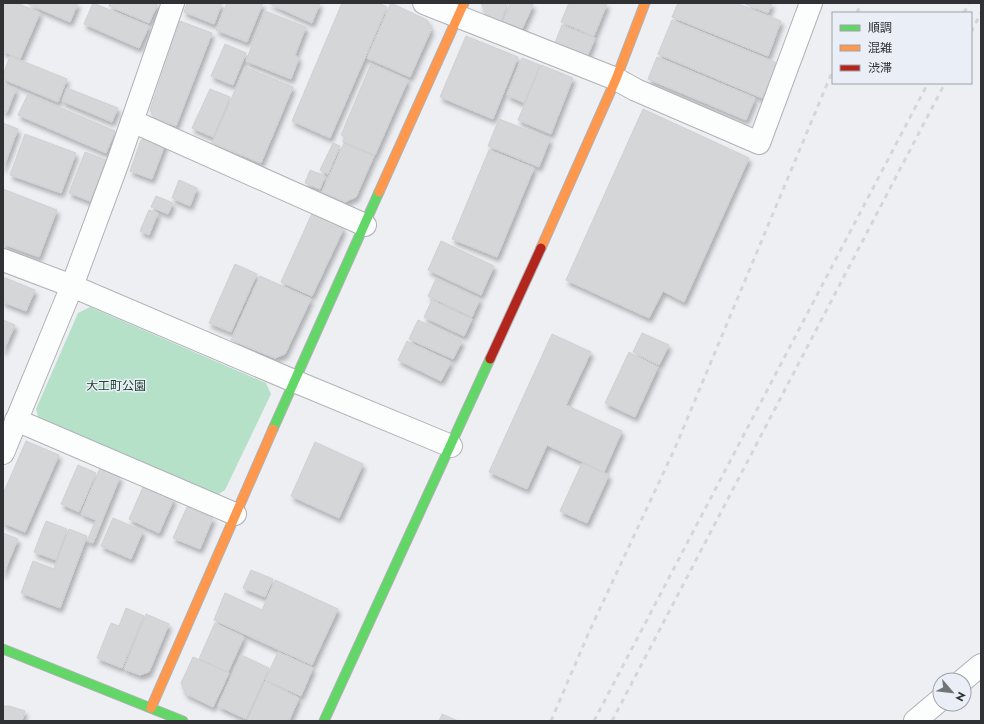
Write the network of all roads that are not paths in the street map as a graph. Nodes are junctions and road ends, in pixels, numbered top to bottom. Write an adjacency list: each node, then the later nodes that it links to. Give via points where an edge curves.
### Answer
1 (173, 3): 7 (street)
2 (424, 3): 5 (street)
3 (645, 3): 6 (street)
4 (811, 3): 6 (street, via 759,143)
5 (462, 10): 6 (street); 8 (street)
6 (616, 79): 13 (street)
7 (132, 121): 8 (street); 10 (street)
8 (365, 225): 11 (street)
9 (3, 260): 10 (street)
10 (72, 286): 11 (street); 12 (street)
11 (294, 381): 13 (street); 15 (street)
12 (16, 420): 14 (street); 15 (street)
13 (451, 446): 22 (street)
14 (3, 453)
15 (235, 514): 20 (street)
16 (3, 649): 20 (street)
17 (981, 665): 18 (street)
18 (972, 672)
19 (932, 707): 23 (street)
20 (151, 708): 21 (street)
21 (183, 721)
22 (324, 721)
23 (915, 721)

